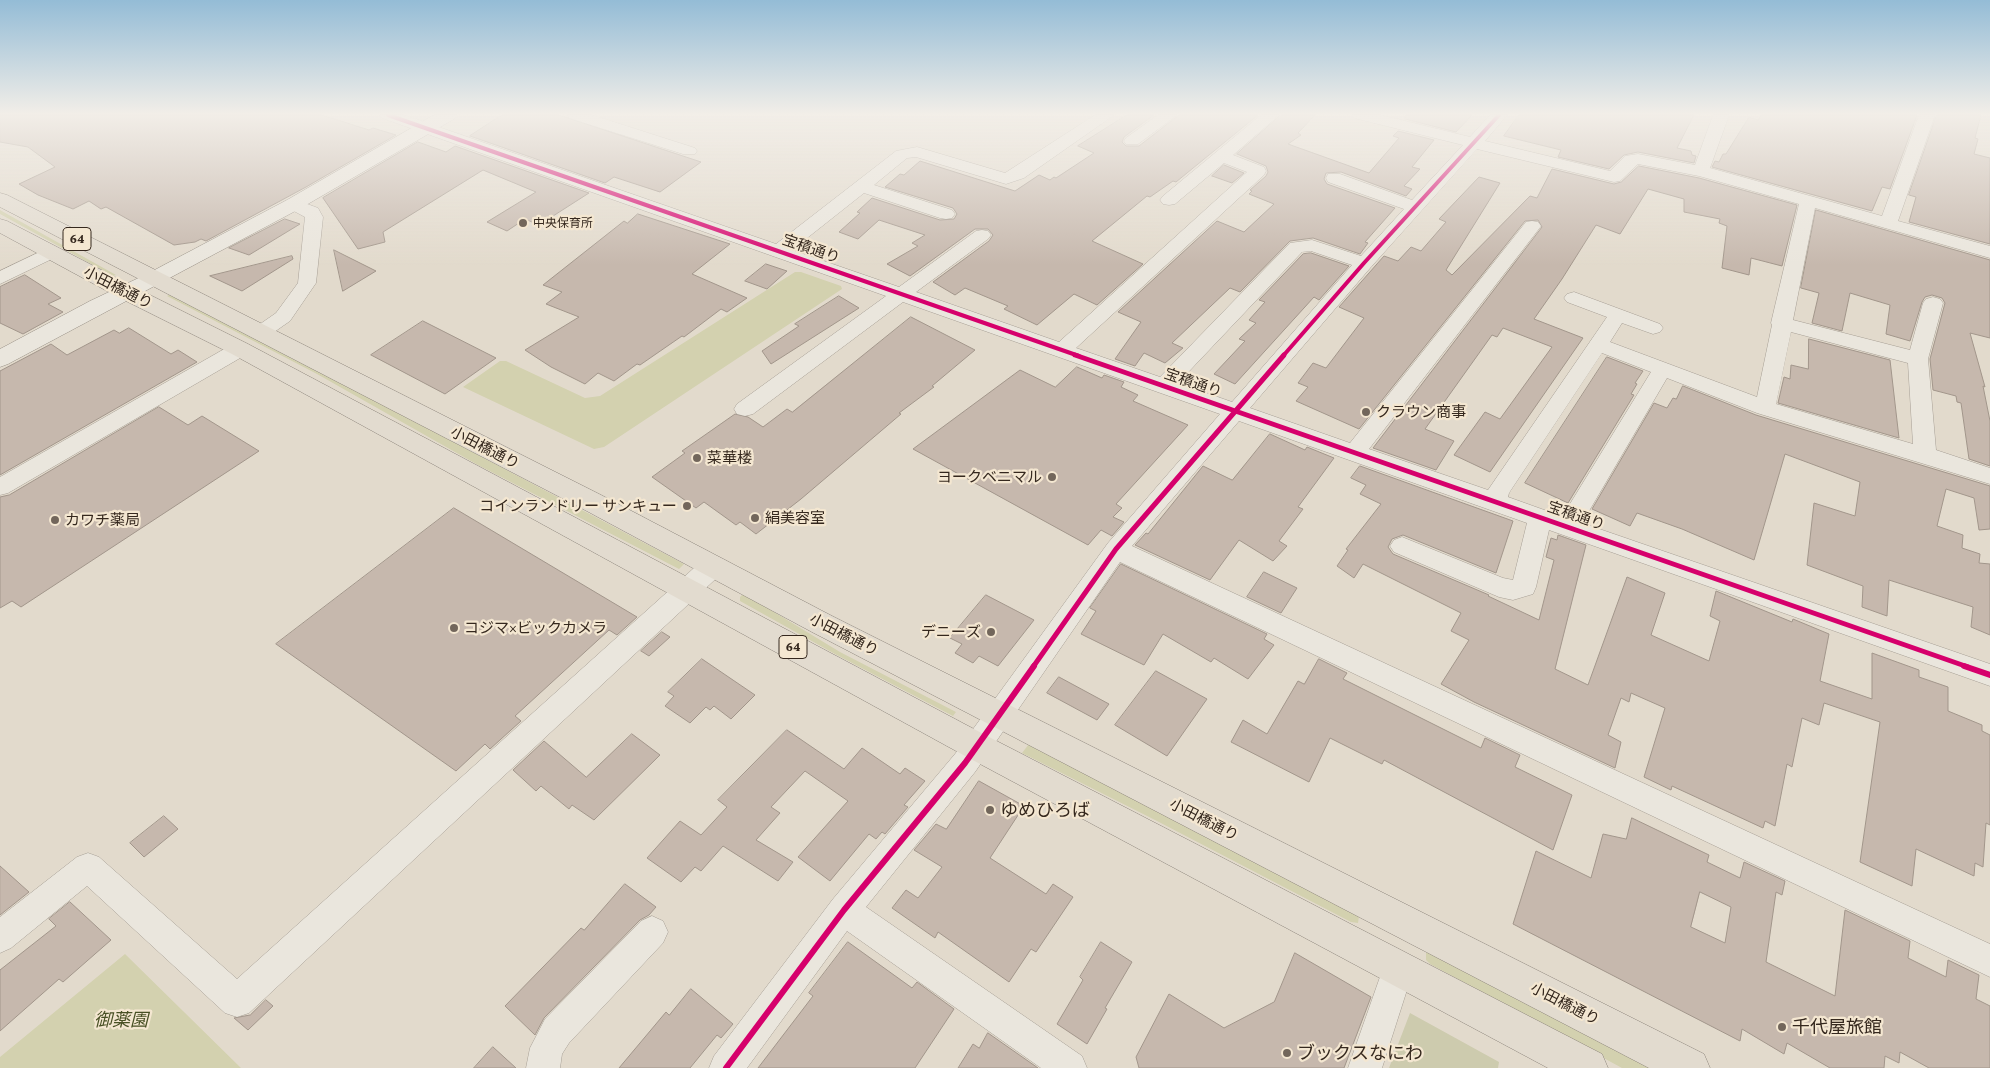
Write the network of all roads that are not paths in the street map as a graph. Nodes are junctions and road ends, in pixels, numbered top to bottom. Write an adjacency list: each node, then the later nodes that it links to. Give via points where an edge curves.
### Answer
1 (361, 165): 20 (street)
2 (531, 165): 27 (street, 宝積通り)
3 (888, 165): 16 (street)
4 (959, 165): 5 (street, via 1006,179)
5 (1032, 165)
6 (1211, 165): 18 (street)
7 (1243, 165): 42 (street, via 1258,171)
8 (1455, 165): 21 (street)
9 (1562, 165): 10 (street, via 1614,177)
10 (1626, 165)
11 (1669, 165): 14 (street)
12 (1703, 165): 14 (street)
13 (1909, 165): 23 (street)
14 (1701, 171): 19 (street)
15 (1334, 178): 21 (street)
16 (860, 186): 22 (street); 27 (street)
17 (0, 198): 32 (main road, 小田橋通り / 64)
18 (1169, 200)
19 (1808, 200): 23 (street); 38 (street)
20 (294, 204): 32 (street); 40 (street, via 312,212 314,217 307,283 283,317)
21 (1416, 207): 30 (street)
22 (946, 214)
23 (1888, 223): 28 (street)
24 (0, 225): 29 (main road, 小田橋通り / 64)
25 (1532, 226): 50 (street)
26 (982, 235): 34 (street)
27 (779, 251): 34 (street, 宝積通り)
28 (1990, 252)
29 (50, 253): 31 (street); 33 (main road, 小田橋通り / 64)
30 (1364, 263): 46 (street, via 1312,245 1296,247); 49 (street)
31 (0, 278)
32 (155, 279): 33 (street); 40 (main road, 小田橋通り / 64)
33 (126, 292): 40 (main road, 小田橋通り / 64); 43 (street)
34 (900, 294): 42 (street, 宝積通り); 48 (street)
35 (1574, 298): 37 (street)
36 (1934, 302): 44 (street)
37 (1618, 315): 39 (street); 41 (street)
38 (1781, 323): 44 (street); 47 (street)
39 (1653, 328)
40 (250, 341): 53 (street); 59 (main road, 小田橋通り / 64, via 592,502); 60 (main road, 小田橋通り / 64)
41 (1597, 344): 45 (street); 54 (street, via 1498,492)
42 (1062, 350): 46 (street, 宝積通り)
43 (0, 359)
44 (1918, 359): 51 (street)
45 (1662, 370): 47 (street); 56 (street)
46 (1163, 386): 49 (street, 宝積通り)
47 (1765, 408): 51 (street)
48 (745, 409)
49 (1234, 410): 50 (street, 宝積通り); 58 (street)
50 (1356, 454): 54 (street, 宝積通り)
51 (1925, 454): 52 (street)
52 (1990, 476)
53 (0, 487)
54 (1496, 502): 55 (street, 宝積通り)
55 (1540, 517): 56 (street, 宝積通り); 57 (street, via 1524,587 1513,590)
56 (1566, 526): 61 (street, 宝積通り)
57 (1402, 546)
58 (1116, 549): 62 (street); 67 (street)
59 (713, 566): 60 (street); 62 (main road, 小田橋通り / 64)
60 (687, 590): 63 (main road, 小田橋通り / 64); 66 (street, via 237,1001 88,867)
61 (1990, 675)
62 (1001, 714): 63 (street); 74 (main road, 小田橋通り / 64)
63 (978, 746): 64 (street); 68 (main road, 小田橋通り / 64)
64 (844, 910): 70 (street); 71 (street)
65 (652, 932): 69 (street, via 557,1031 546,1046)
66 (0, 938)
67 (1990, 962)
68 (1398, 968): 72 (street); 73 (main road, 小田橋通り / 64)
69 (543, 1068)
70 (726, 1068)
71 (1070, 1068)
72 (1364, 1068)
73 (1588, 1068)
74 (1690, 1068)

